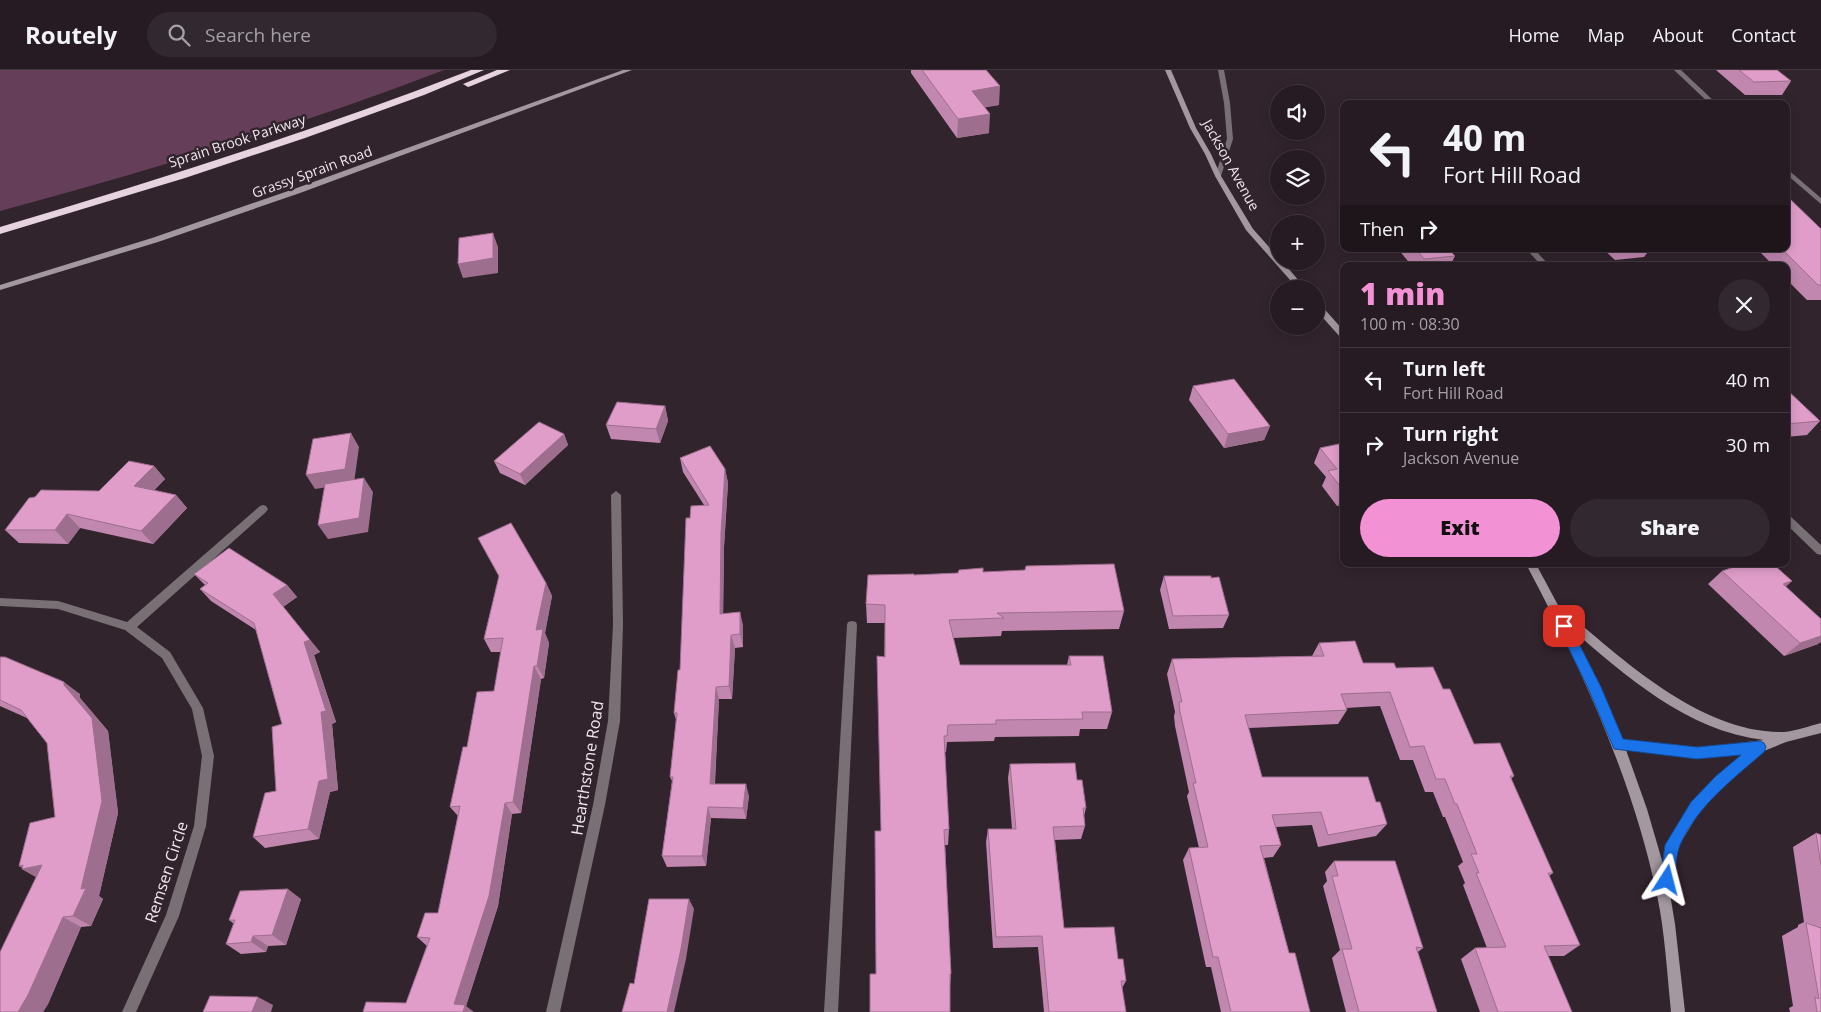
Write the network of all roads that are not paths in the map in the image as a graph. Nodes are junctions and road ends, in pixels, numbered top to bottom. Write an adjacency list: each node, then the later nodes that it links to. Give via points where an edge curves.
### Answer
1 (480, 70): 8 (highway, Sprain Brook Parkway)
2 (505, 70): 8 (highway, via 390,111)
3 (629, 70): 16 (street, Grassy Sprain Road, via 297,191)
4 (1168, 70): 10 (street, Jackson Avenue)
5 (1220, 70): 10 (street, via 1230,139)
6 (1677, 70): 7 (street)
7 (1710, 100)
8 (222, 162): 12 (highway, Sprain Brook Parkway)
9 (1790, 174): 11 (street)
10 (1218, 176): 15 (street, Jackson Avenue, via 1250,230)
11 (1821, 202)
12 (0, 231)
13 (1533, 252): 14 (street)
14 (1542, 262)
15 (1294, 280)
16 (0, 288)
17 (1325, 315): 18 (street)
18 (1340, 332)
19 (616, 495): 34 (street, Hearthstone Road, via 618,625 614,721 600,805)
20 (263, 509): 27 (street)
21 (1790, 522): 22 (street)
22 (1821, 551)
23 (1533, 567): 25 (street)
24 (0, 602): 27 (street, Remsen Circle, via 58,605)
25 (1555, 609): 29 (street, via 1638,679 1676,704 1712,721 1750,733); 30 (street)
26 (852, 625): 35 (street)
27 (129, 627): 33 (street, Remsen Circle, via 166,655 198,708 208,756 200,826 172,916)
28 (1821, 728): 29 (street)
29 (1784, 737): 31 (street)
30 (1619, 744): 31 (street, via 1697,753); 32 (street, via 1647,826)
31 (1760, 747): 32 (street, via 1721,780 1696,807 1672,845)
32 (1664, 897): 36 (street)
33 (129, 1012)
34 (553, 1012)
35 (831, 1012)
36 (1678, 1012)

